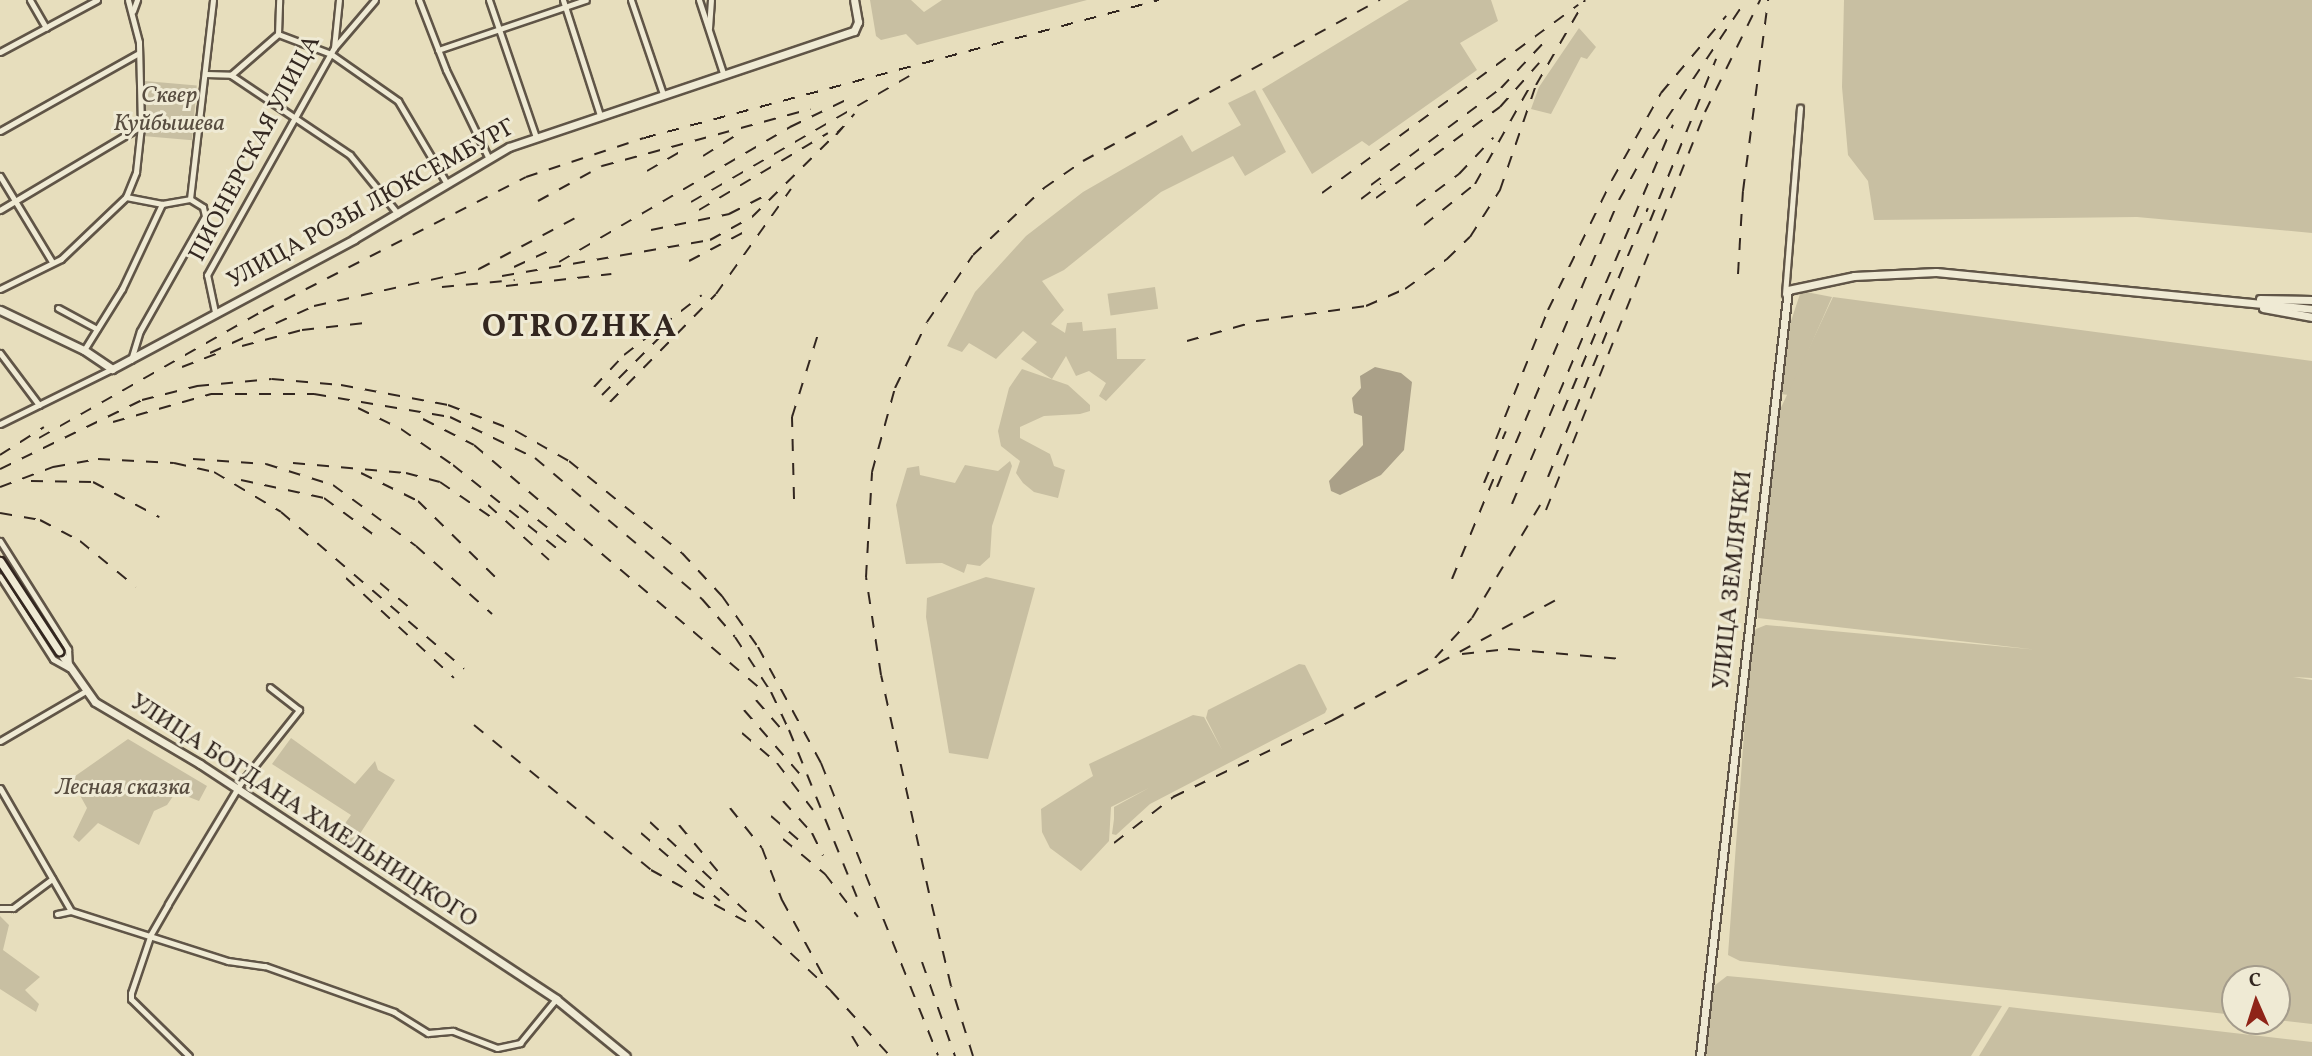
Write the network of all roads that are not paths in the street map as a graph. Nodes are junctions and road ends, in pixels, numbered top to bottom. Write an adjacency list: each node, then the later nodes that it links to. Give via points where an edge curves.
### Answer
1 (30, 0): 19 (street)
2 (97, 0): 19 (street)
3 (128, 0): 18 (street)
4 (137, 0): 18 (street)
5 (213, 0): 28 (street)
6 (279, 0): 22 (street)
7 (339, 0): 24 (street, ПИОНЕРСКАЯ УЛИЦА)
8 (375, 0): 24 (street)
9 (419, 0): 23 (street)
10 (489, 0): 20 (street)
11 (563, 0): 17 (street)
12 (586, 0): 17 (street)
13 (631, 0): 30 (street)
14 (699, 0): 21 (street)
15 (711, 0): 21 (street)
16 (854, 0): 27 (street, УЛИЦА РОЗЫ ЛЮКСЕМБУРГ, via 857,27)
17 (565, 7): 20 (street); 32 (street)
18 (133, 11): 26 (street)
19 (47, 29): 25 (street)
20 (500, 29): 23 (street); 36 (street)
21 (709, 32): 27 (street)
22 (278, 34): 24 (street); 29 (street)
23 (438, 50): 37 (street)
24 (332, 51): 33 (street, ПИОНЕРСКАЯ УЛИЦА); 39 (street, via 398,101)
25 (0, 52)
26 (139, 53): 34 (street); 35 (street)
27 (723, 73): 30 (street, УЛИЦА РОЗЫ ЛЮКСЕМБУРГ)
28 (205, 74): 29 (street); 41 (street)
29 (231, 75): 33 (street)
30 (663, 94): 32 (street, УЛИЦА РОЗЫ ЛЮКСЕМБУРГ)
31 (1800, 108): 48 (street, УЛИЦА ЗЕМЛЯЧКИ)
32 (600, 115): 36 (street, УЛИЦА РОЗЫ ЛЮКСЕМБУРГ)
33 (295, 117): 45 (street, via 350,155); 54 (street, ПИОНЕРСКАЯ УЛИЦА, via 207,275)
34 (141, 126): 40 (street, via 136,172); 42 (street)
35 (0, 131)
36 (536, 137): 37 (street, УЛИЦА РОЗЫ ЛЮКСЕМБУРГ)
37 (488, 158): 39 (street, УЛИЦА РОЗЫ ЛЮКСЕМБУРГ)
38 (0, 176): 42 (street)
39 (447, 184): 45 (street, УЛИЦА РОЗЫ ЛЮКСЕМБУРГ)
40 (126, 197): 43 (street); 46 (street, via 61,259)
41 (190, 199): 43 (street); 59 (street, via 203,207 205,216 140,331)
42 (15, 202): 44 (street); 46 (street)
43 (162, 204): 56 (street, via 122,289)
44 (0, 211)
45 (398, 214): 54 (street, УЛИЦА РОЗЫ ЛЮКСЕМБУРГ)
46 (52, 262): 47 (street)
47 (0, 289)
48 (1785, 297): 49 (street, via 1791,288 1806,283 1936,272); 82 (street, УЛИЦА ЗЕМЛЯЧКИ)
49 (2204, 298): 50 (street); 52 (street); 55 (street)
50 (2312, 300)
51 (58, 308): 56 (street)
52 (2312, 309)
53 (0, 310): 57 (street)
54 (215, 312): 59 (street, УЛИЦА РОЗЫ ЛЮКСЕМБУРГ)
55 (2312, 317)
56 (97, 329): 57 (street)
57 (84, 350): 60 (street)
58 (0, 354): 61 (street)
59 (131, 360): 60 (street, УЛИЦА РОЗЫ ЛЮКСЕМБУРГ)
60 (113, 369): 61 (street, УЛИЦА РОЗЫ ЛЮКСЕМБУРГ)
61 (39, 405): 62 (street, УЛИЦА РОЗЫ ЛЮКСЕМБУРГ)
62 (0, 424)
63 (0, 541): 66 (street)
64 (0, 561): 68 (street, УЛИЦА БОГДАНА ХМЕЛЬНИЦКОГО, bridge)
65 (0, 576): 67 (street)
66 (22, 578): 67 (street, via 13,576); 68 (street, via 68,649)
67 (6, 586): 68 (street, via 53,659)
68 (69, 668): 70 (street, УЛИЦА БОГДАНА ХМЕЛЬНИЦКОГО)
69 (270, 687): 73 (street, via 299,710)
70 (84, 692): 71 (street); 73 (street, УЛИЦА БОГДАНА ХМЕЛЬНИЦКОГО)
71 (0, 741)
72 (0, 788): 74 (street)
73 (237, 789): 78 (street); 79 (street, УЛИЦА БОГДАНА ХМЕЛЬНИЦКОГО)
74 (52, 878): 75 (street, via 13,908); 76 (street)
75 (0, 908)
76 (71, 911): 77 (street); 78 (street)
77 (57, 914)
78 (150, 934): 79 (street, via 228,961 265,966 394,1012 428,1033 453,1031 497,1048 520,1043); 80 (street, via 131,999)
79 (556, 999): 81 (street, УЛИЦА БОГДАНА ХМЕЛЬНИЦКОГО)
80 (189, 1056)
81 (626, 1056)
82 (1700, 1056)

